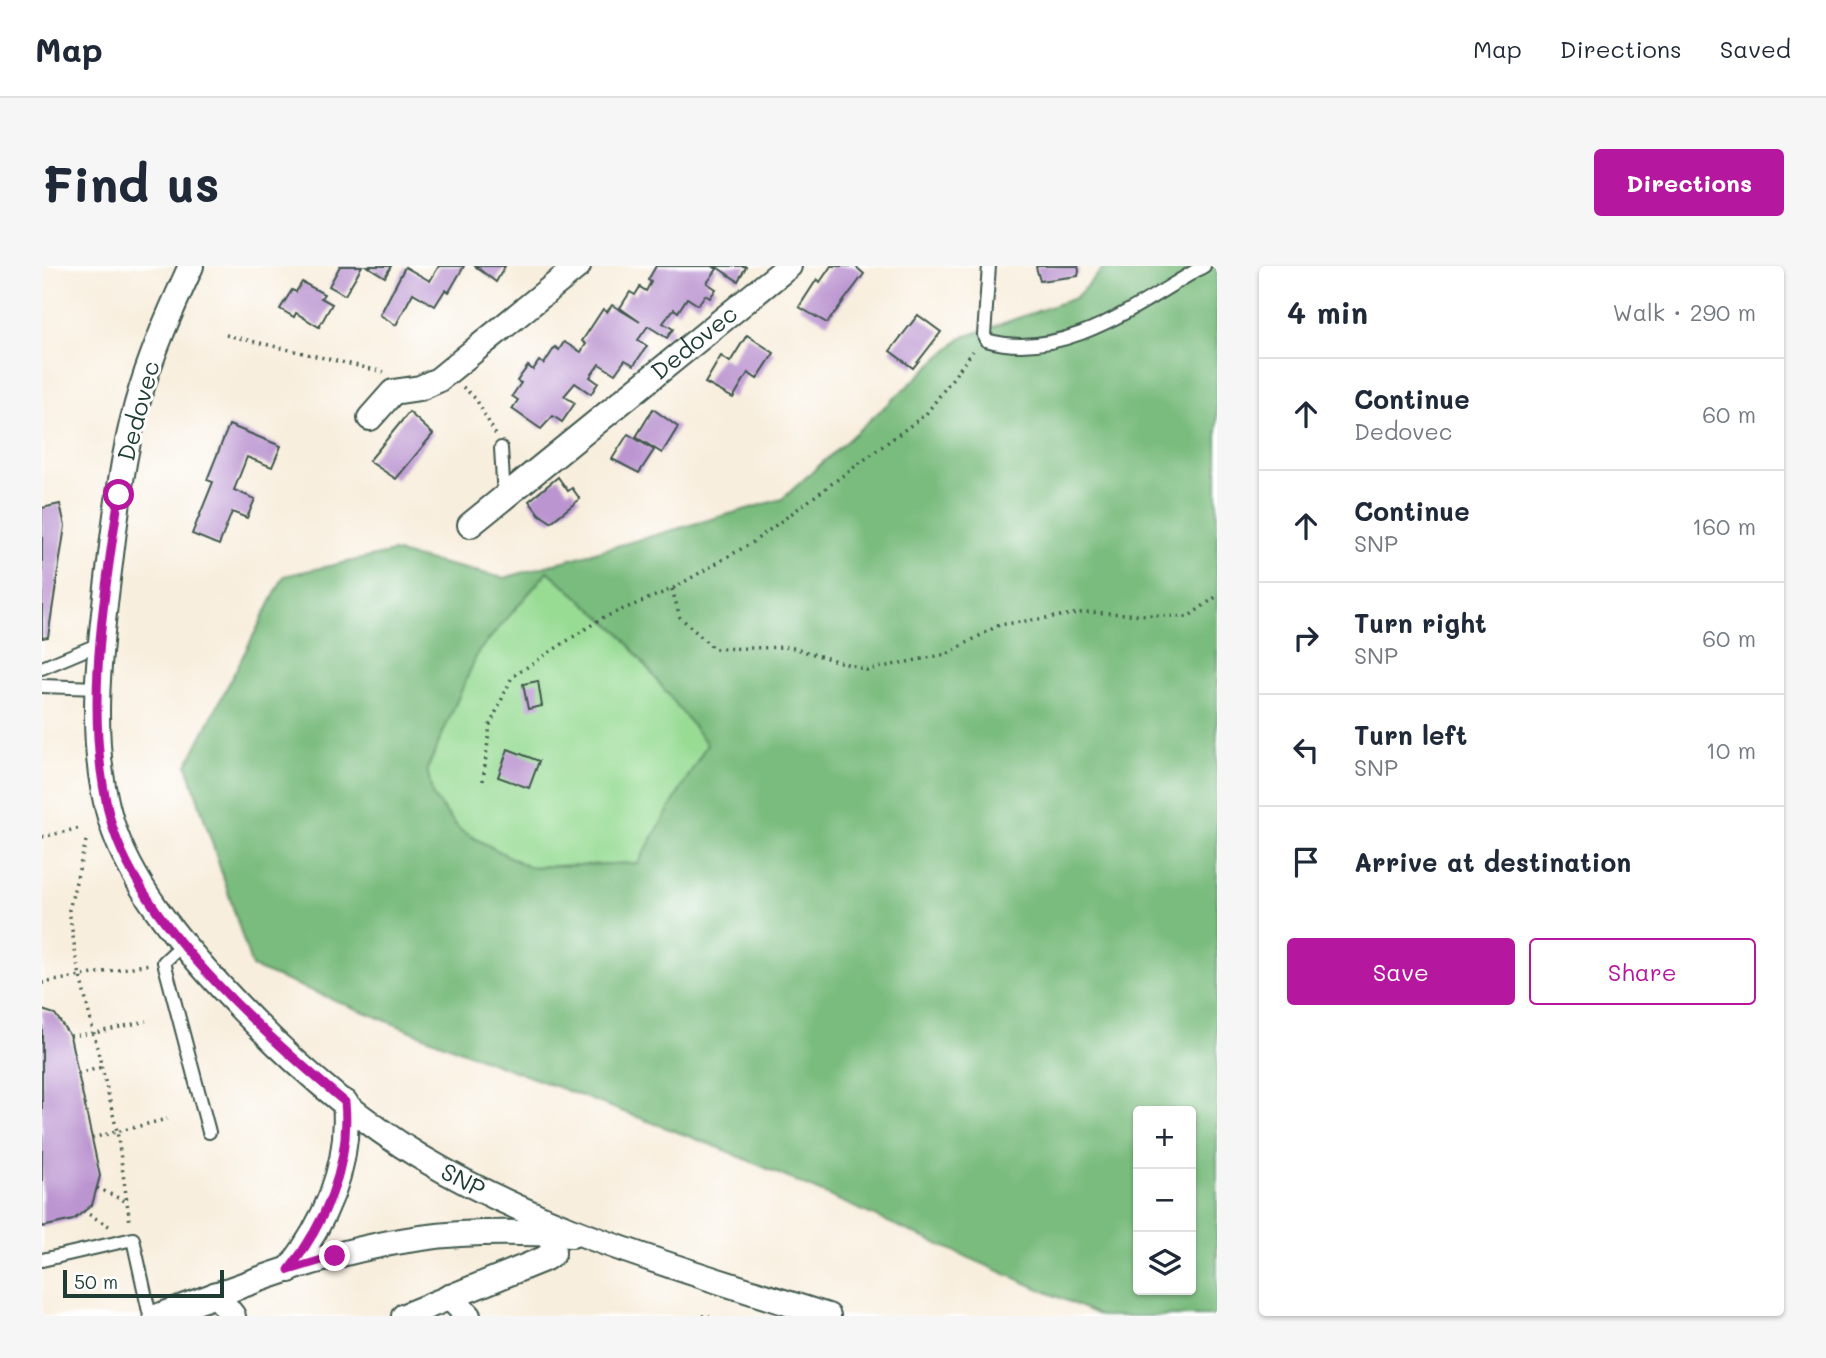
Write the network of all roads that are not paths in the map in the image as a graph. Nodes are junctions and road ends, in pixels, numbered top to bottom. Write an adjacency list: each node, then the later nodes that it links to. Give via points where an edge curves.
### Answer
1 (191, 266): 10 (street, Dedovec, via 153,355 135,412)
2 (578, 266): 6 (street, via 430,384 393,392)
3 (789, 266): 8 (street, Dedovec)
4 (989, 266): 5 (lane, via 984,335 1004,346 1078,336)
5 (1204, 266)
6 (370, 418)
7 (501, 448): 8 (lane)
8 (504, 498): 9 (street, Dedovec)
9 (470, 525)
10 (99, 644): 11 (lane); 13 (street, Dedovec)
11 (42, 668)
12 (42, 685): 13 (lane)
13 (97, 688): 14 (street, SNP, via 110,820 131,867)
14 (184, 943): 15 (street, SNP, via 238,1006); 16 (lane, via 164,962)
15 (345, 1102): 18 (street, SNP, via 392,1139 455,1176); 20 (street, via 347,1129 337,1180 324,1214)
16 (209, 1132)
17 (552, 1234): 18 (street, SNP); 20 (street, SNP, via 423,1237); 22 (street, via 553,1252 544,1259)
18 (593, 1236): 28 (street, SNP)
19 (42, 1260): 23 (lane, via 133,1239)
20 (289, 1270): 21 (street, SNP)
21 (216, 1294): 24 (street, SNP); 25 (street)
22 (449, 1297): 26 (street); 27 (street)
23 (150, 1316)
24 (159, 1316)
25 (233, 1316)
26 (404, 1316)
27 (468, 1316)
28 (828, 1316)

